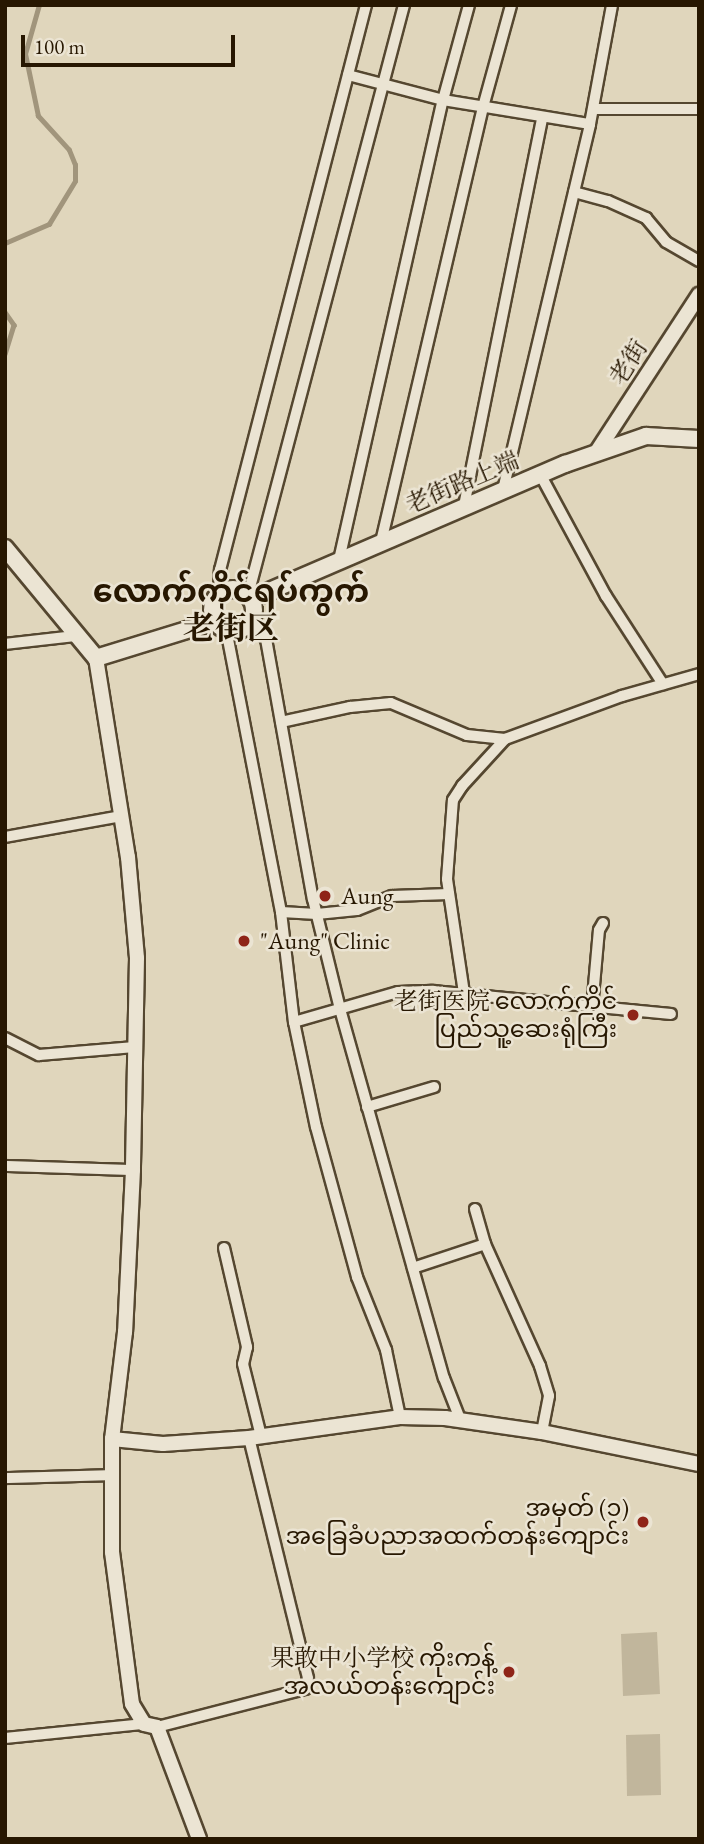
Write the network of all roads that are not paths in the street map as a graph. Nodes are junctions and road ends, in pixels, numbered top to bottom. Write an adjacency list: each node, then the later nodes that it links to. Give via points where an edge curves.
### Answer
1 (366, 5): 6 (street)
2 (404, 5): 7 (street)
3 (469, 5): 8 (street)
4 (511, 5): 9 (street)
5 (612, 5): 10 (street)
6 (348, 75): 7 (street); 25 (street, via 220,570)
7 (384, 86): 8 (street); 26 (street, via 316,329)
8 (443, 100): 9 (street); 24 (street)
9 (483, 107): 12 (street); 22 (street)
10 (593, 108): 11 (street); 13 (street)
11 (699, 109)
12 (542, 118): 13 (street); 21 (street)
13 (590, 124): 14 (street)
14 (574, 192): 15 (street, via 646,218 666,242); 20 (street)
15 (699, 261)
16 (699, 296): 18 (street, 老街)
17 (699, 439): 18 (main road, 老街路上端, via 646,436)
18 (596, 453): 19 (main road, 老街路上端)
19 (540, 474): 20 (main road, 老街路上端); 33 (street, via 606,597)
20 (503, 490): 21 (main road, 老街路上端)
21 (464, 506): 22 (main road, 老街路上端)
22 (381, 542): 24 (main road, 老街路上端)
23 (5, 548): 29 (main road)
24 (339, 560): 26 (main road, 老街路上端)
25 (219, 594): 26 (main road, via 233,589); 28 (main road, via 212,608)
26 (249, 597): 27 (main road)
27 (252, 617): 28 (main road, via 244,627); 34 (street, via 266,639)
28 (221, 625): 31 (main road); 39 (street)
29 (75, 636): 30 (street); 31 (main road)
30 (5, 644)
31 (96, 658): 36 (street)
32 (699, 674): 33 (street)
33 (663, 684): 35 (street)
34 (281, 722): 35 (street, via 391,702 467,735); 40 (street)
35 (505, 740): 38 (street, via 453,800 447,852)
36 (122, 816): 37 (street); 48 (street, via 137,958)
37 (5, 837)
38 (449, 894): 40 (street, via 392,896 357,910); 42 (street)
39 (281, 912): 40 (street); 46 (street)
40 (317, 914): 44 (street)
41 (603, 923): 43 (street, via 598,933)
42 (464, 993): 43 (street); 44 (street, via 398,992)
43 (592, 1008): 45 (street)
44 (340, 1009): 46 (street); 50 (street)
45 (671, 1014)
46 (293, 1022): 57 (street, via 316,1126 357,1277 386,1350)
47 (5, 1038): 48 (street, via 39,1055)
48 (135, 1047): 52 (street)
49 (434, 1087): 50 (street)
50 (367, 1107): 56 (street)
51 (5, 1166): 52 (street)
52 (134, 1170): 61 (street, via 125,1332)
53 (475, 1209): 54 (street)
54 (485, 1244): 56 (street); 59 (street, via 543,1376 549,1396)
55 (224, 1248): 60 (street, via 247,1347 243,1364)
56 (413, 1268): 58 (street)
57 (400, 1417): 58 (street); 60 (street)
58 (460, 1419): 59 (street)
59 (542, 1432): 62 (street)
60 (255, 1437): 61 (street, via 163,1444); 65 (street, via 308,1678 304,1689)
61 (112, 1439): 63 (street)
62 (699, 1464)
63 (110, 1475): 64 (street); 65 (street, via 112,1552 132,1704)
64 (5, 1478)
65 (151, 1725): 66 (street); 67 (street)
66 (5, 1738)
67 (199, 1839)

